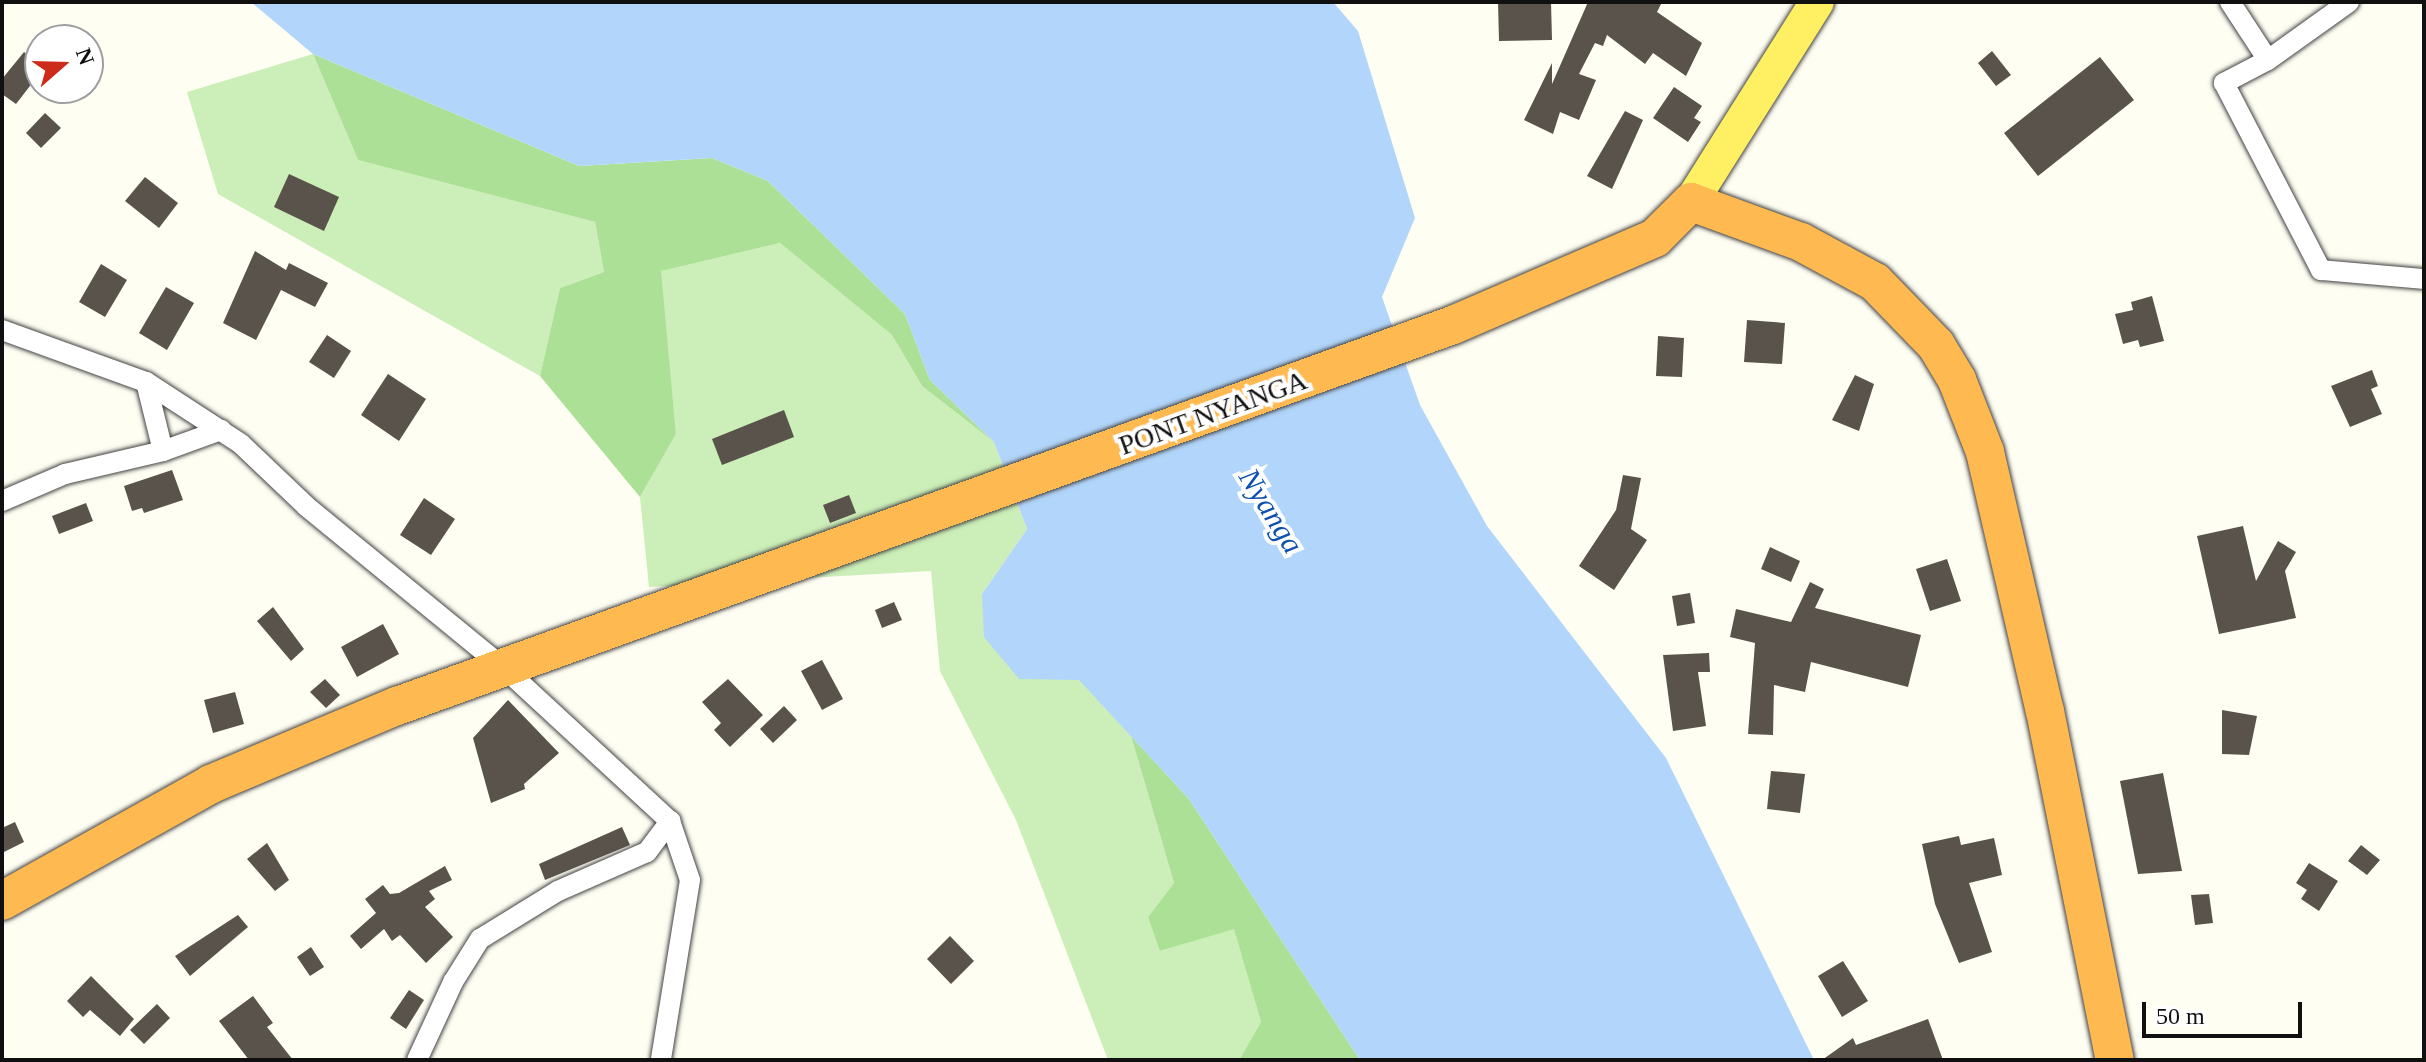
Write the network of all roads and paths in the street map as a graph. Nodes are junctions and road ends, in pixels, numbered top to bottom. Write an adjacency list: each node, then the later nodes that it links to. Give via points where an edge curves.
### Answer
1 (1817, 2): 5 (main road)
2 (2230, 2): 4 (street)
3 (2349, 2): 4 (street)
4 (2268, 60): 6 (street, via 2224,83 2321,270)
5 (1691, 202): 12 (highway, PONT NYANGA, via 1655,238 1453,325); 17 (highway, via 1801,242 1875,282 1936,345 1957,380 1985,452 2042,696)
6 (2424, 279)
7 (2, 330): 8 (street)
8 (146, 382): 9 (street); 10 (street)
9 (221, 430): 10 (street); 12 (street)
10 (163, 451): 11 (street, via 65,474)
11 (2, 501)
12 (504, 668): 13 (street); 14 (highway, PONT NYANGA, via 211,784)
13 (670, 821): 15 (street, via 647,852 558,891 480,939 453,982); 16 (street, via 690,880)
14 (2, 901)
15 (417, 1060)
16 (661, 1060)
17 (2115, 1060)

